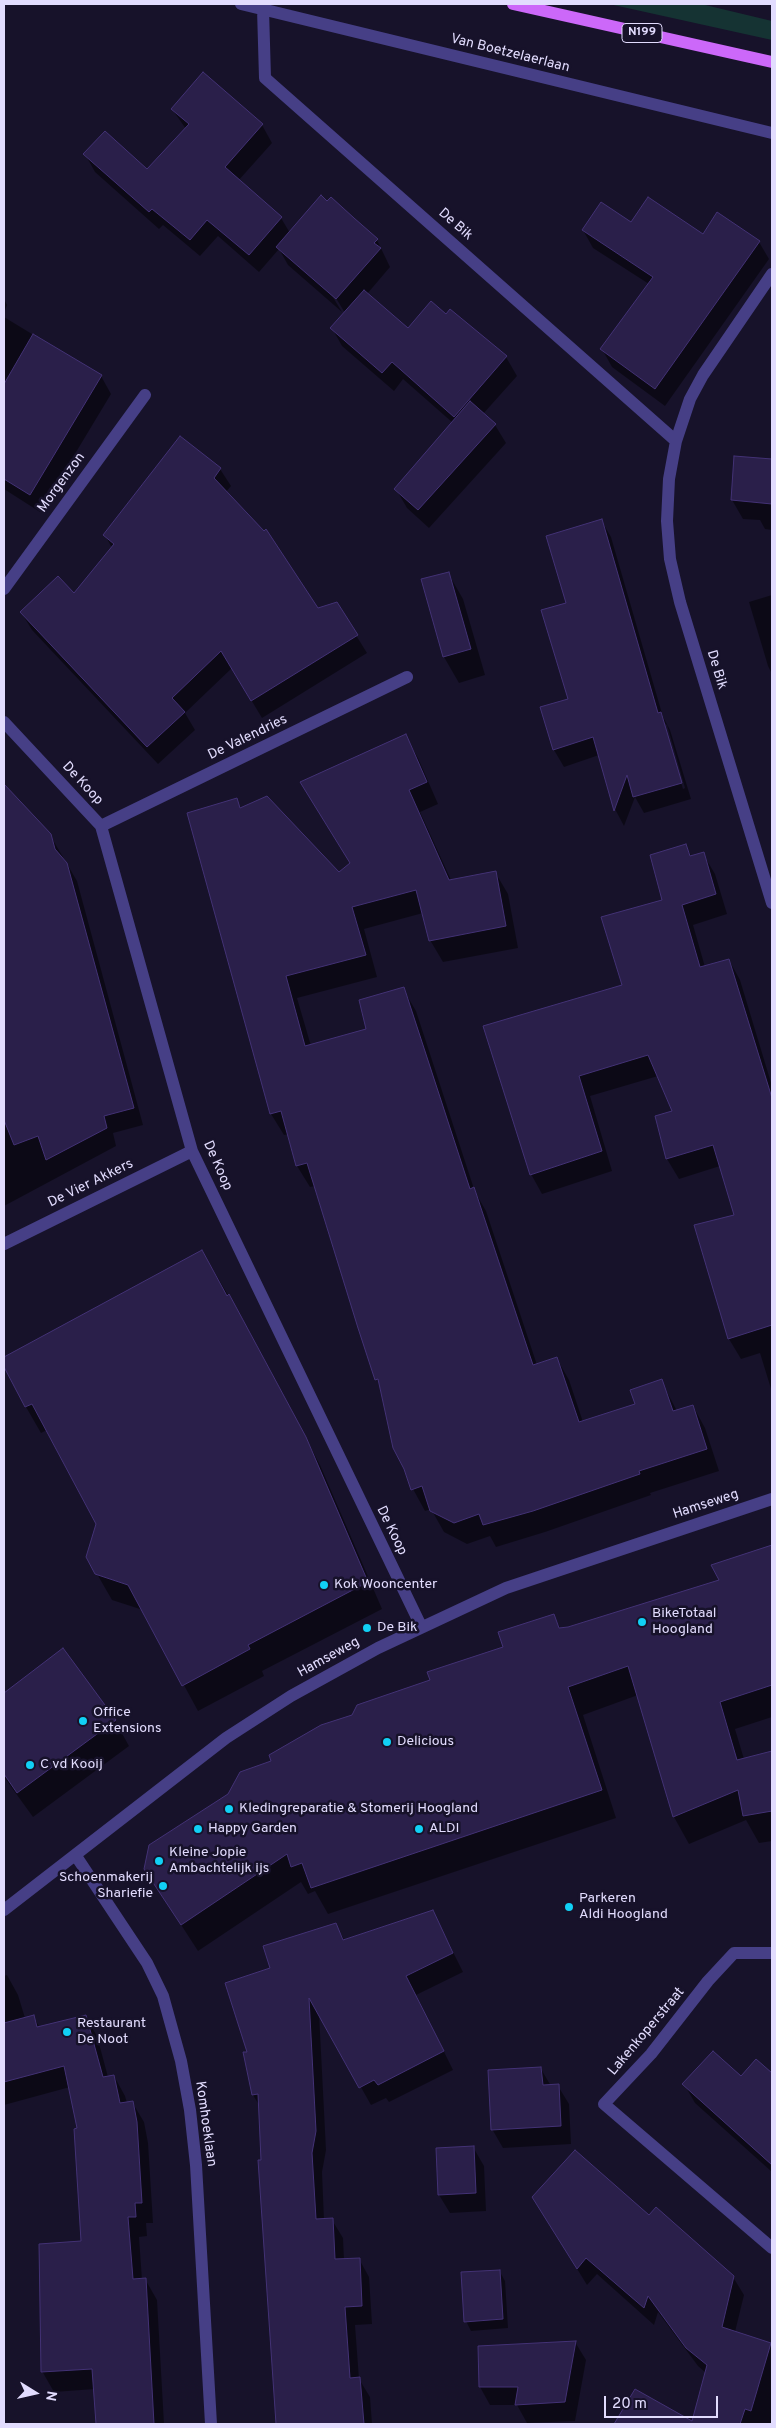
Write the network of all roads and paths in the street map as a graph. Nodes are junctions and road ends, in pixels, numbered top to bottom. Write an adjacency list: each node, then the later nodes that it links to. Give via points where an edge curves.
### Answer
1 (241, 4): 3 (street, Van Boetzelaerlaan)
2 (513, 4): 4 (main road, N199)
3 (262, 9): 5 (street, Van Boetzelaerlaan); 8 (street, De Bik, via 265,78)
4 (772, 62)
5 (772, 133)
6 (772, 274): 8 (street, De Bik, via 703,375 690,399)
7 (145, 395): 9 (street, Morgenzon)
8 (676, 440): 13 (street, De Bik, via 669,479 667,521 670,559 680,602)
9 (4, 589)
10 (408, 677): 12 (street, De Valendries)
11 (4, 722): 12 (street, De Koop)
12 (101, 826): 14 (street, De Koop)
13 (772, 903)
14 (192, 1150): 15 (street, De Vier Akkers); 17 (street, De Koop)
15 (4, 1244)
16 (772, 1498): 17 (street, Hamseweg, via 506,1588)
17 (421, 1626): 18 (street, Hamseweg, via 290,1696 226,1738)
18 (76, 1856): 19 (street, Hamseweg); 22 (street, Komhoeklaan, via 147,1963 163,1996 181,2061 196,2165)
19 (4, 1910)
20 (772, 1953): 21 (street, Lakenkoperstraat, via 734,1953 651,2054 604,2104)
21 (772, 2248)
22 (211, 2424)

